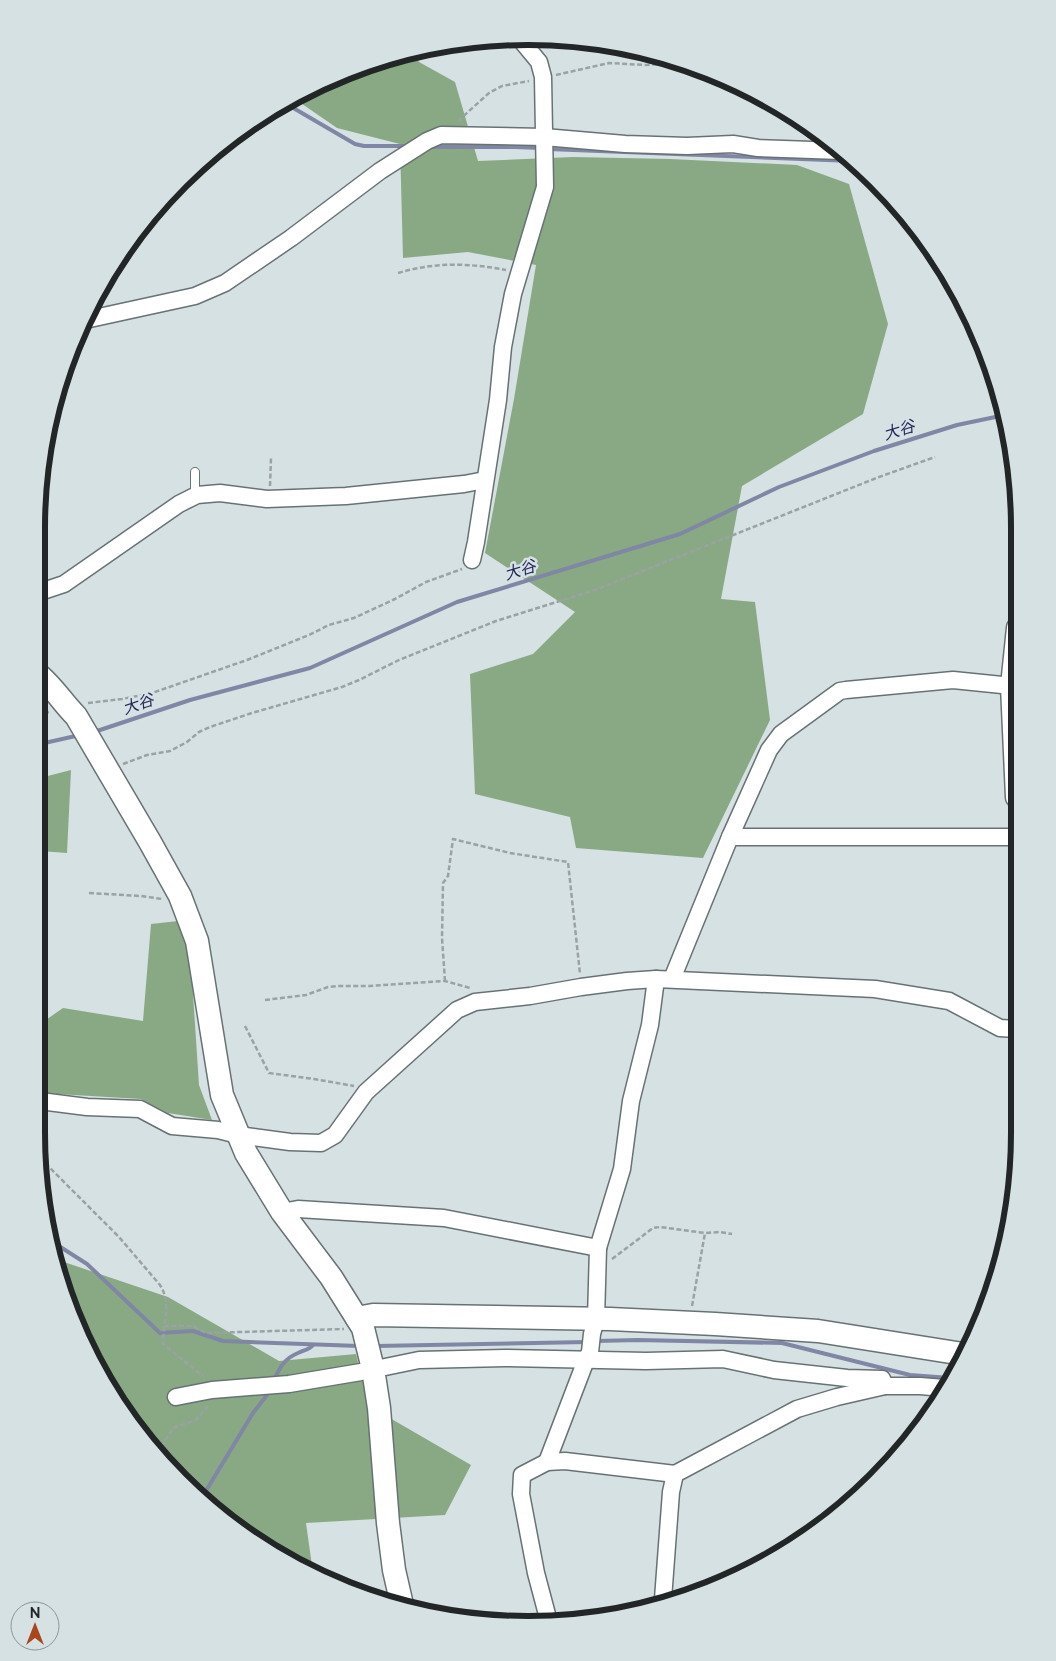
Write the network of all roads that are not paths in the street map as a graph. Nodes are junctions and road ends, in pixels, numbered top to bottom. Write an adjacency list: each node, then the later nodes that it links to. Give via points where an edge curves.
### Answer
1 (525, 45): 2 (street, via 539,62 543,77)
2 (544, 137): 3 (street, via 625,144 733,144); 4 (street, via 441,135 380,171 225,283 195,296); 6 (street, via 545,187 513,294)
3 (829, 151)
4 (93, 318)
5 (196, 472): 7 (lane)
6 (485, 480): 7 (street, via 346,496 270,499); 8 (street)
7 (197, 495): 9 (street, via 179,504 64,584)
8 (472, 560)
9 (45, 590)
10 (45, 680): 17 (street, via 71,711 103,762 180,896 197,941 222,1095)
11 (1011, 684): 13 (street, via 953,680 840,691 781,734 770,750)
12 (1011, 837): 13 (street)
13 (730, 838): 14 (street)
14 (664, 978): 15 (street, via 875,989 949,1001 1000,1028); 17 (street, via 475,1002 457,1010 366,1092 335,1135 322,1143); 19 (street, via 631,1101 622,1169)
15 (1011, 1029)
16 (45, 1102): 17 (street, via 140,1109 172,1126)
17 (238, 1135): 18 (street)
18 (282, 1212): 19 (street, via 298,1209 444,1218); 21 (street, via 331,1277)
19 (598, 1248): 20 (street)
20 (596, 1319): 21 (street, via 373,1315); 22 (street, via 818,1331); 23 (street)
21 (360, 1323): 24 (street)
22 (958, 1353)
23 (586, 1360): 24 (street, via 419,1360); 25 (street, via 723,1359 774,1370 882,1379); 28 (street)
24 (373, 1369): 27 (street, via 289,1384); 31 (street, via 380,1408 388,1523)
25 (884, 1386): 26 (street); 29 (street, via 797,1409)
26 (938, 1388)
27 (176, 1397)
28 (547, 1462): 29 (street, via 565,1461); 32 (street, via 522,1475 521,1494)
29 (675, 1474): 30 (street)
30 (663, 1597)
31 (401, 1599)
32 (547, 1615)

